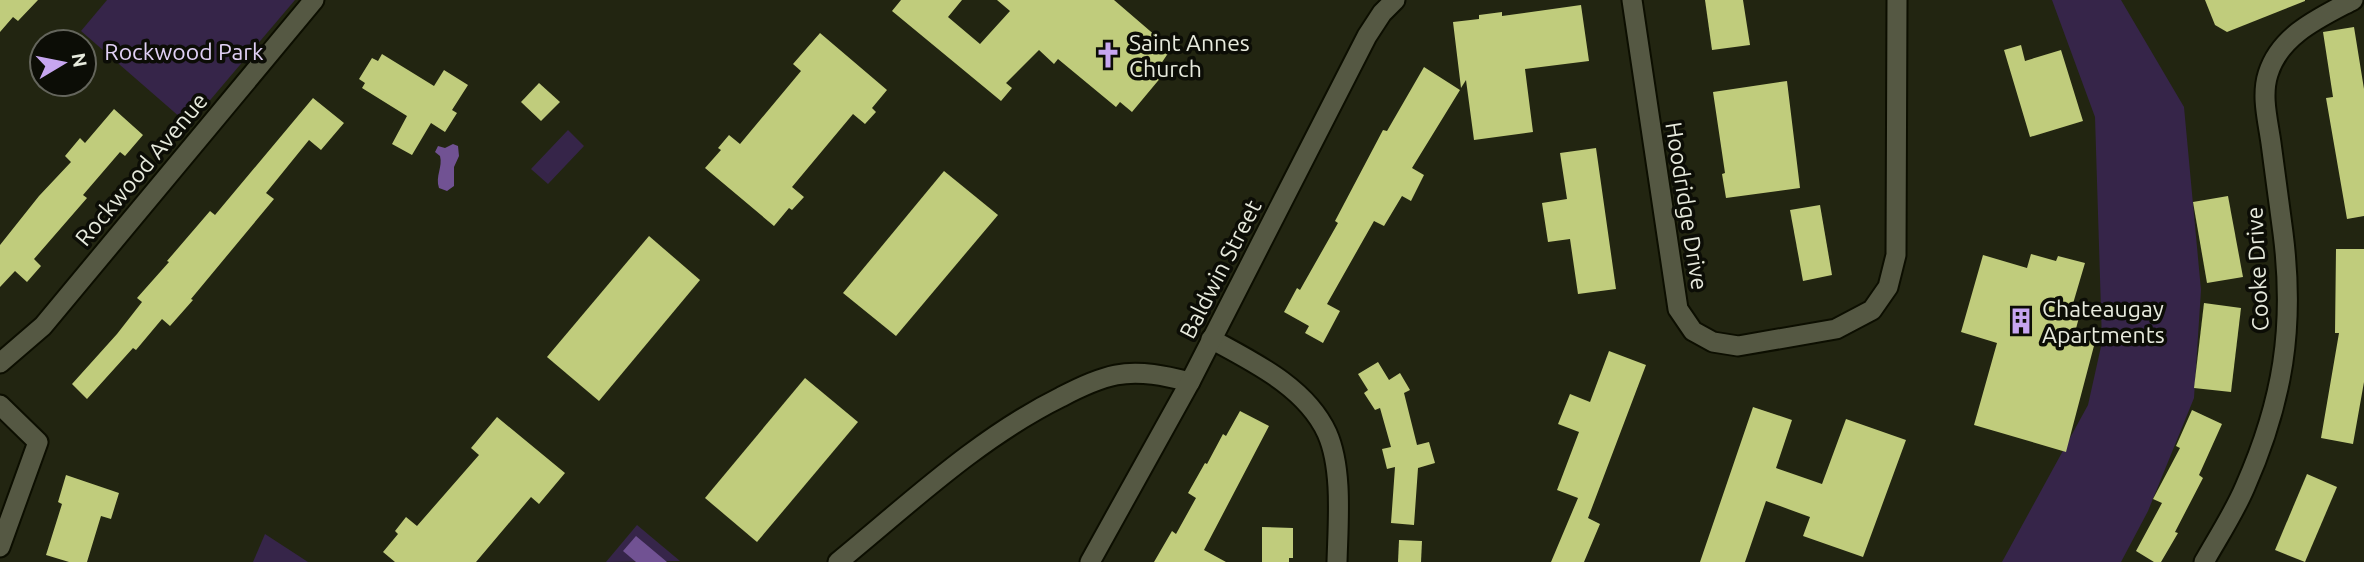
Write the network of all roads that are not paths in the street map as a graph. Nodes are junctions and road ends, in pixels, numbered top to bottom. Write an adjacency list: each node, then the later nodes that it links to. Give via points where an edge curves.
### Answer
1 (314, 0): 7 (street, Rockwood Avenue, via 43,326)
2 (1395, 0): 6 (street, Baldwin Street, via 1367,36)
3 (1632, 0): 4 (street, Hoodridge Drive, via 1678,309 1693,331 1713,342 1738,346 1836,330 1872,310 1888,287 1896,255)
4 (1897, 0)
5 (2353, 0): 14 (street, Cooke Drive, via 2303,27 2281,48 2267,75 2265,100 2288,295 2286,354 2270,422 2249,478)
6 (1211, 339): 8 (street, Baldwin Street); 13 (street, via 1286,384 1312,408 1327,434 1336,467)
7 (0, 363)
8 (1189, 382): 11 (street, via 1161,375 1116,374 1035,409 994,434); 12 (street, Baldwin Street)
9 (0, 405): 10 (street, via 38,442)
10 (0, 547)
11 (838, 562)
12 (1090, 562)
13 (1337, 562)
14 (2204, 562)

